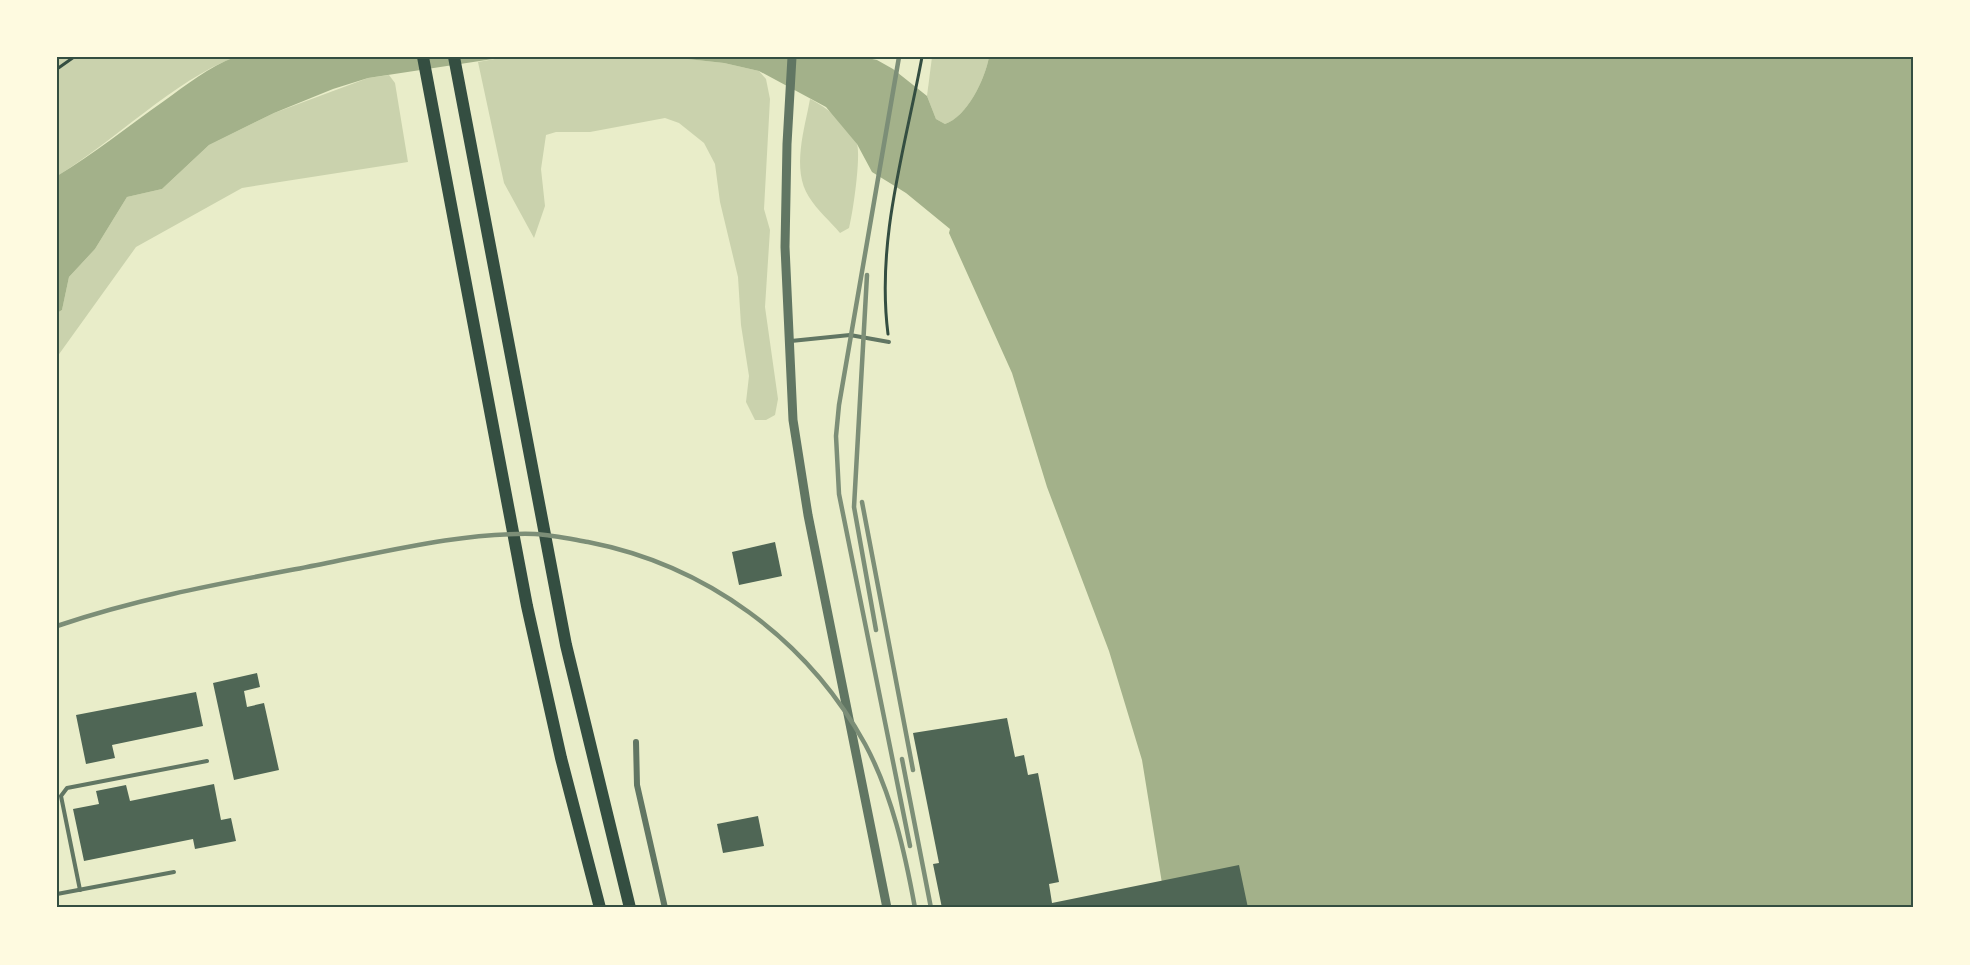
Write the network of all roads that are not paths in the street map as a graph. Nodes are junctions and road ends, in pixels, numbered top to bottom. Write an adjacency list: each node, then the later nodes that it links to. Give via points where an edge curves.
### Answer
1 (423, 57): 11 (highway, via 527,606)
2 (454, 57): 12 (highway, via 566,645)
3 (792, 57): 4 (street, via 786,144)
4 (787, 341): 5 (lane, via 850,335); 14 (street, via 793,420 808,515)
5 (889, 342)
6 (636, 742): 13 (street, via 637,785)
7 (207, 760): 9 (lane, via 67,788 61,796)
8 (174, 872): 9 (lane)
9 (80, 890): 10 (lane)
10 (57, 894)
11 (600, 908)
12 (630, 908)
13 (665, 908)
14 (887, 908)

